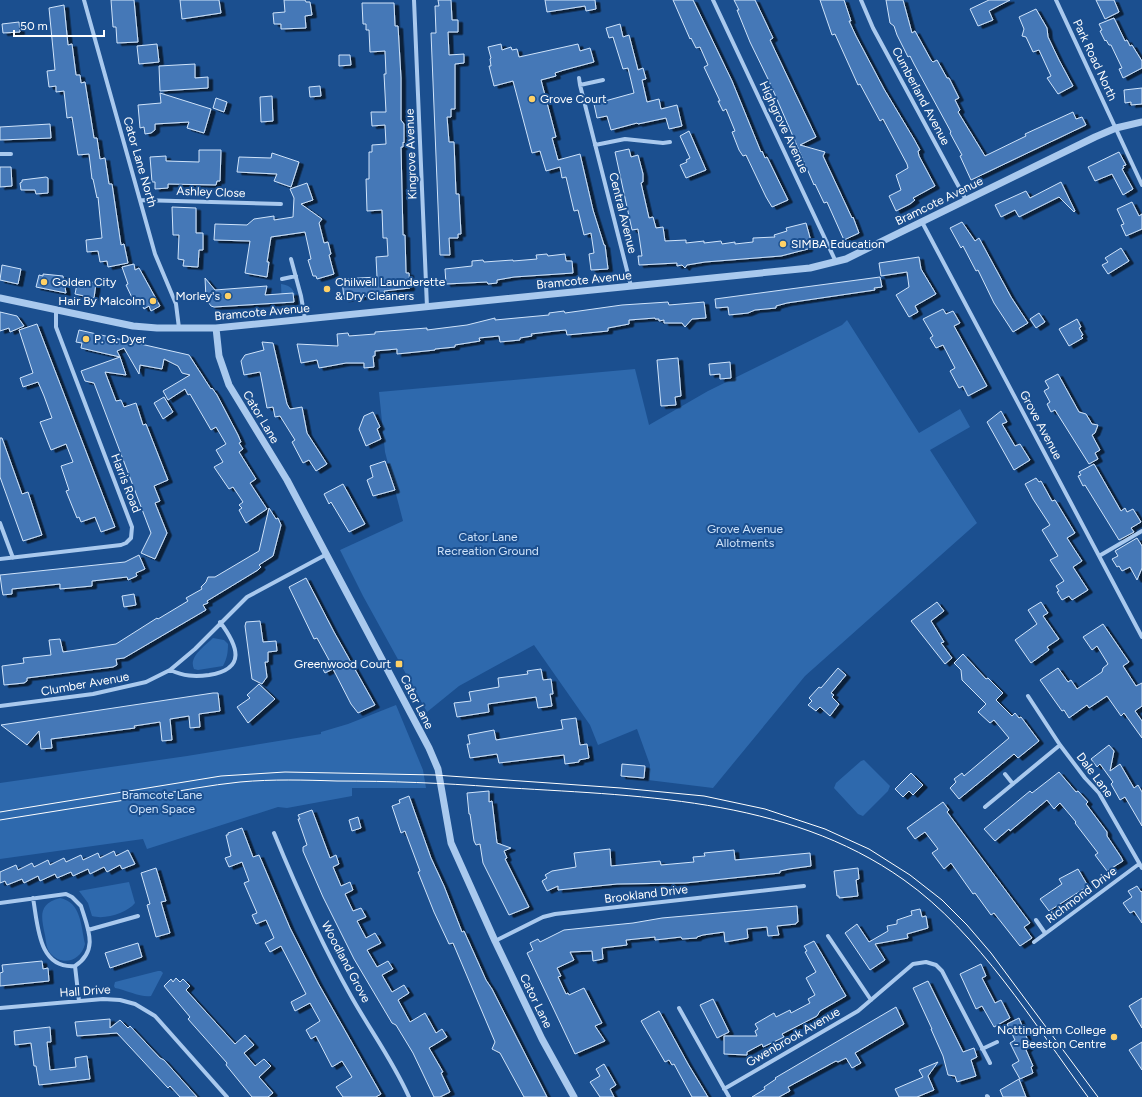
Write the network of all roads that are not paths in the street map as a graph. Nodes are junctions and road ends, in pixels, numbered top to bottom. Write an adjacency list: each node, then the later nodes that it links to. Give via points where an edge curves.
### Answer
1 (84, 0): 16 (street, Cator Lane North)
2 (414, 0): 26 (street, Kingrove Avenue)
3 (713, 0): 21 (street, Highgrove Avenue)
4 (861, 0): 17 (street, Cumberland Avenue, via 876,34)
5 (1056, 0): 10 (street, Park Road North)
6 (578, 78): 8 (street, Central Avenue)
7 (603, 80): 8 (street)
8 (580, 85): 12 (street, Central Avenue)
9 (1142, 122): 10 (street, Bramcote Avenue)
10 (1116, 128): 15 (street, Park Road North); 17 (street, Bramcote Avenue)
11 (670, 142): 12 (street, via 625,139)
12 (596, 145): 24 (street, Central Avenue)
13 (0, 154): 14 (street)
14 (12, 154)
15 (1142, 185)
16 (140, 200): 18 (street, Ashley Close); 29 (street, Cator Lane North, via 155,254 176,304)
17 (966, 200): 19 (street, Bramcote Avenue)
18 (281, 204)
19 (922, 222): 21 (street, Bramcote Avenue); 34 (street, Grove Avenue)
20 (291, 259): 22 (street)
21 (836, 262): 24 (street, Bramcote Avenue, via 774,273)
22 (296, 276): 23 (street); 28 (street)
23 (282, 279)
24 (630, 286): 26 (street, Bramcote Avenue)
25 (0, 298): 27 (street, Bramcote Avenue)
26 (427, 307): 28 (street, Bramcote Avenue)
27 (56, 309): 29 (street, Bramcote Avenue, via 132,326); 35 (street, Harris Road, via 56,327 132,532 126,543 121,545)
28 (306, 319): 30 (street, Bramcote Avenue)
29 (179, 328): 30 (street, Bramcote Avenue)
30 (216, 328): 33 (street, Cator Lane, via 219,356 229,385 287,480)
31 (0, 523): 35 (street)
32 (1142, 531): 34 (street)
33 (327, 554): 37 (street, Clumber Avenue, via 247,597); 57 (street, Cator Lane, via 438,769 451,843)
34 (1099, 556): 38 (street, Grove Avenue)
35 (13, 558): 36 (street, Harris Road)
36 (0, 560)
37 (220, 622): 39 (street, Clumber Avenue, via 195,649); 39 (street, via 230,635 236,652 228,670 192,677)
38 (1142, 637)
39 (170, 670): 41 (street, Clumber Avenue, via 146,682 114,690)
40 (1028, 696): 42 (street, Dale Lane)
41 (0, 706)
42 (1060, 745): 44 (street); 47 (street, Dale Lane, via 1099,793)
43 (1005, 774): 44 (street)
44 (1013, 784): 45 (street)
45 (985, 807)
46 (274, 833): 69 (street, Woodland Grove, via 302,901 325,947)
47 (1139, 864): 48 (street, Dale Lane); 55 (street, Richmond Drive)
48 (1142, 868)
49 (804, 886): 57 (street, Brookland Drive, via 554,914)
50 (33, 898): 51 (street); 54 (street, via 66,894 72,897 81,906); 59 (street, via 47,955 59,965)
51 (0, 903)
52 (138, 916): 54 (street)
53 (1036, 920): 55 (street)
54 (88, 930): 59 (street, via 89,950)
55 (1045, 933): 58 (street, Richmond Drive)
56 (828, 936): 60 (street)
57 (495, 941): 70 (street, Cator Lane, via 542,1039)
58 (1034, 942)
59 (74, 966): 61 (street)
60 (871, 1000): 65 (street, Gwenbrook Avenue, via 913,964 933,964 945,976); 67 (street, Gwenbrook Avenue, via 858,1011)
61 (79, 1001): 62 (street, Hall Drive); 68 (street, Hall Drive, via 120,1000 146,1009 164,1025)
62 (0, 1008)
63 (679, 1008): 67 (street)
64 (997, 1042): 65 (street)
65 (982, 1049): 66 (street, Gwenbrook Avenue)
66 (990, 1063)
67 (724, 1089): 71 (street)
68 (227, 1097)
69 (409, 1097)
70 (574, 1097)
71 (729, 1097)

